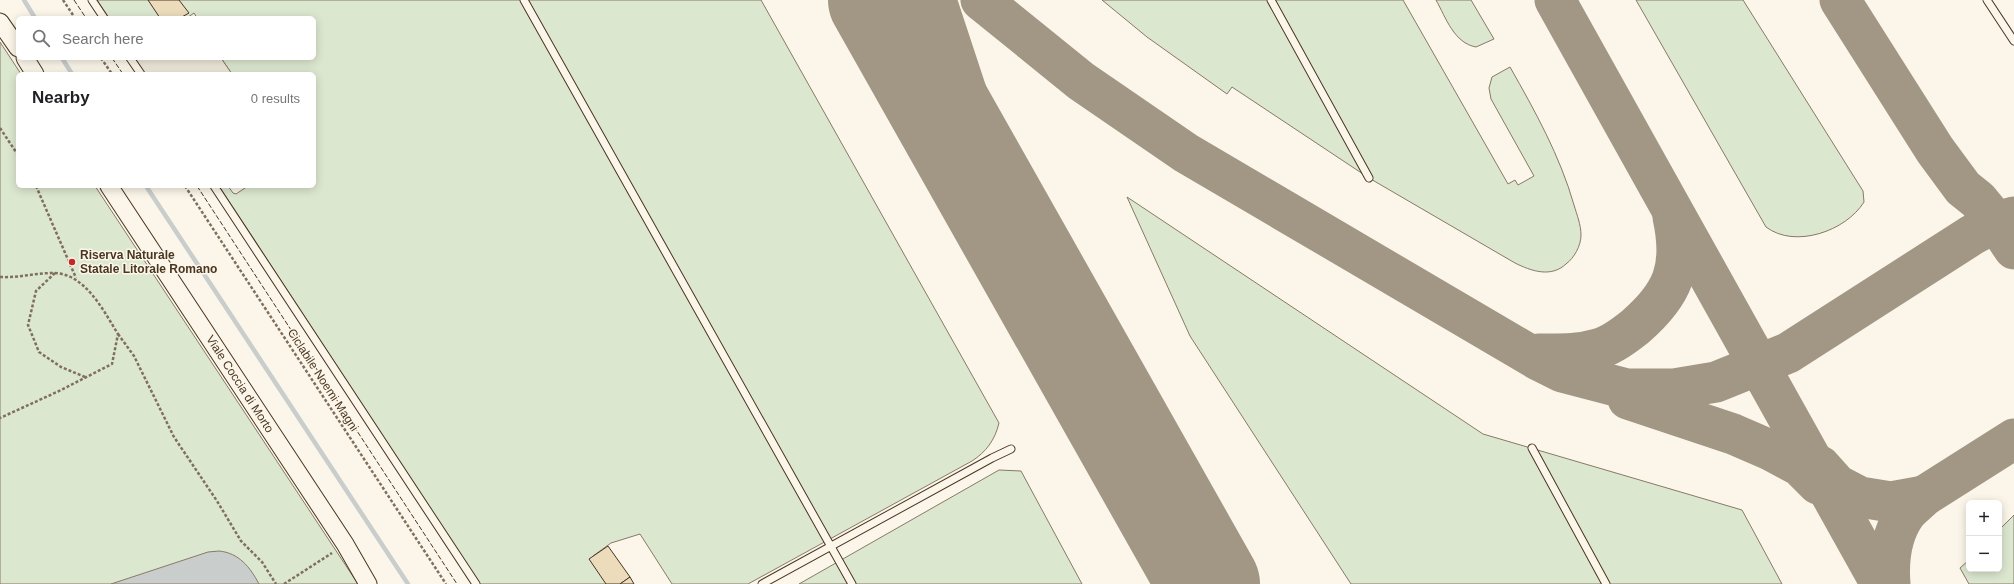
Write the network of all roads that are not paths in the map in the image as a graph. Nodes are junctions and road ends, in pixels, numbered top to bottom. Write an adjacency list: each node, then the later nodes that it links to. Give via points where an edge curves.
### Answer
1 (92, 0): 5 (lane)
2 (524, 0): 21 (lane)
3 (1271, 0): 13 (lane)
4 (1987, 0): 7 (lane)
5 (103, 16)
6 (0, 22): 8 (street)
7 (2014, 40)
8 (16, 45)
9 (25, 60): 11 (street)
10 (131, 60): 12 (lane)
11 (34, 72)
12 (140, 72)
13 (1369, 178)
14 (110, 188): 18 (street, Viale Coccia di Morto, via 345,544)
15 (215, 188): 19 (lane)
16 (1532, 448): 22 (lane)
17 (1010, 449): 20 (lane)
18 (368, 584)
19 (476, 584)
20 (762, 584)
21 (852, 584)
22 (1606, 584)

